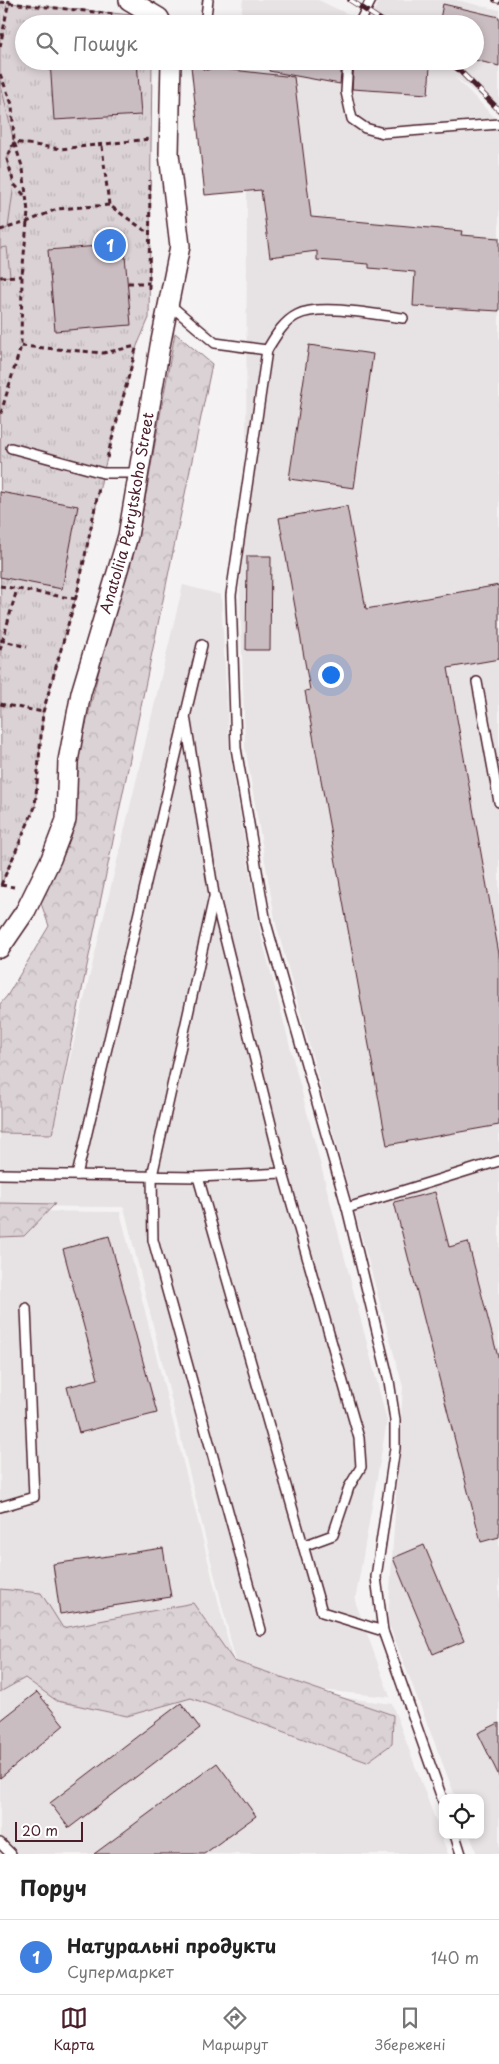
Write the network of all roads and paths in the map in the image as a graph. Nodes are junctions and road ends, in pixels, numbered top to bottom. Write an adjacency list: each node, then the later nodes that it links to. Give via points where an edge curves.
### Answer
1 (208, 0): 7 (lane)
2 (371, 0): 8 (lane)
3 (0, 2): 4 (path)
4 (8, 2): 5 (path); 9 (path)
5 (126, 7): 6 (street)
6 (150, 15)
7 (207, 15)
8 (363, 15)
9 (0, 47)
10 (171, 70): 26 (street, Anatoliia Petrytskoho Street, via 169,154 180,246)
11 (347, 70): 13 (lane, via 346,92 352,119 365,128 383,133)
12 (0, 74): 15 (path, via 12,104)
13 (499, 124)
14 (150, 139): 16 (path)
15 (14, 142): 16 (path, via 61,149); 17 (path, via 23,169); 17 (path, via 7,159 14,184)
16 (102, 146): 18 (path)
17 (24, 195): 19 (path)
18 (109, 205): 19 (path, via 56,209); 21 (path)
19 (27, 222): 20 (path); 22 (path)
20 (0, 230)
21 (147, 232)
22 (22, 276): 23 (path); 28 (path)
23 (0, 277)
24 (128, 283): 25 (path)
25 (149, 283)
26 (169, 304): 30 (lane, via 215,343); 33 (street, Anatoliia Petrytskoho Street)
27 (403, 318): 30 (lane, via 315,308 296,315 278,331)
28 (21, 346): 29 (path, via 103,353); 31 (path)
29 (137, 346)
30 (267, 350): 54 (lane, via 231,596 236,748 266,922)
31 (0, 416)
32 (11, 448): 33 (lane, via 103,473)
33 (140, 473): 47 (street, Anatoliia Petrytskoho Street, via 128,536 81,693 68,761 66,820 26,910)
34 (0, 586): 35 (path)
35 (17, 589): 36 (path); 37 (path)
36 (76, 599)
37 (1, 640): 39 (path); 40 (path)
38 (202, 645): 44 (lane)
39 (27, 646)
40 (0, 650)
41 (477, 682): 45 (lane)
42 (0, 704): 43 (path)
43 (42, 712)
44 (185, 716): 46 (lane); 51 (lane)
45 (499, 802)
46 (214, 894): 49 (lane); 52 (lane)
47 (0, 948)
48 (499, 1161): 54 (lane)
49 (284, 1173): 53 (lane); 57 (lane, via 359,1438 360,1467 349,1487 333,1535)
50 (0, 1174): 51 (lane)
51 (77, 1175): 52 (lane)
52 (152, 1176): 53 (lane); 58 (lane, via 153,1240)
53 (198, 1177): 57 (lane)
54 (347, 1208): 59 (lane, via 389,1381 394,1420 394,1448 376,1578)
55 (26, 1308): 56 (lane, via 34,1497)
56 (0, 1507)
57 (303, 1546): 59 (lane, via 322,1612)
58 (261, 1630)
59 (383, 1631): 60 (lane)
60 (441, 1794)
61 (456, 1839): 64 (lane)
62 (0, 1843): 63 (lane)
63 (10, 1854)
64 (461, 1854)

